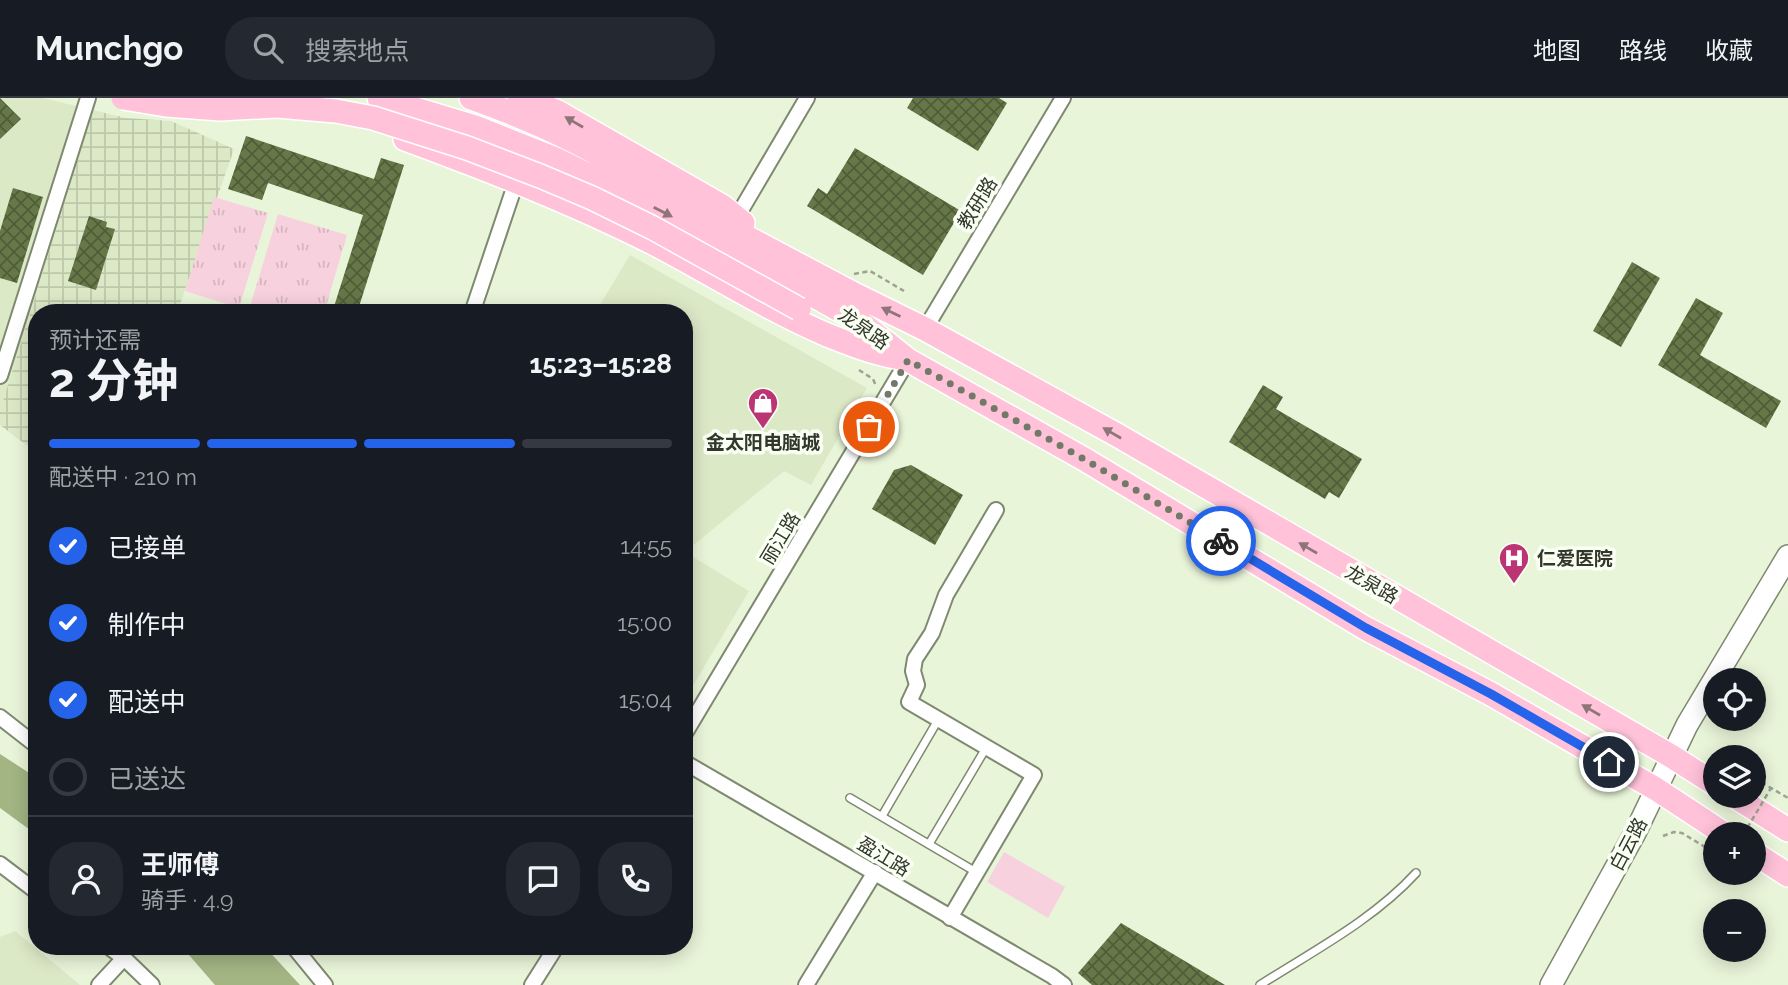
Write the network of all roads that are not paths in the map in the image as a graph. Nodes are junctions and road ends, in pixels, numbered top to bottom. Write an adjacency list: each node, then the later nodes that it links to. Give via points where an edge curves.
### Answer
1 (88, 98): 17 (street)
2 (123, 98): 16 (main road, bridge, via 220,109 277,106 336,111 467,148 592,198 799,309)
3 (298, 98): 11 (main road)
4 (379, 98): 10 (main road, 龙泉路)
5 (423, 98): 10 (main road, 龙泉路)
6 (471, 98): 10 (main road, via 514,113)
7 (519, 98): 12 (main road, one-way to 7, via 556,111)
8 (807, 98): 12 (street)
9 (1063, 98): 15 (street, 教研路)
10 (563, 149): 13 (main road, 龙泉路, via 600,155); 16 (main road, 龙泉路, one-way to 16, via 671,216 859,321)
11 (516, 181): 14 (street); 16 (main road, via 654,244 797,322 859,348)
12 (737, 217): 13 (main road)
13 (774, 251): 15 (main road, 龙泉路, one-way to 13)
14 (475, 304)
15 (925, 329): 25 (main road, 龙泉路, one-way to 15)
16 (908, 360): 22 (street, 丽江路); 28 (main road, 龙泉路, via 1366,628)
17 (0, 376)
18 (996, 510): 21 (street, via 915,659 917,685 909,702)
19 (1788, 556): 25 (main road, 白云路)
20 (0, 717): 23 (street)
21 (938, 719): 24 (street); 31 (lane)
22 (693, 720)
23 (28, 739)
24 (986, 747): 34 (lane); 38 (street, via 1034,775)
25 (1671, 756): 27 (main road, 龙泉路); 28 (main road, 白云路)
26 (693, 767): 37 (street, 盈江路)
27 (1703, 776)
28 (1656, 789): 32 (main road, 龙泉路); 54 (main road, 白云路)
29 (850, 797): 31 (lane)
30 (1753, 808): 33 (main road)
31 (882, 817): 34 (lane)
32 (1706, 822)
33 (1788, 830)
34 (929, 844): 38 (lane)
35 (1766, 861): 40 (main road)
36 (0, 864): 41 (street)
37 (875, 872): 42 (street, 盈江路); 51 (street)
38 (977, 873): 42 (street)
39 (1416, 873): 53 (lane, via 1366,918)
40 (1788, 875)
41 (28, 885)
42 (950, 918): 52 (street, 盈江路)
43 (120, 955): 46 (street)
44 (301, 955): 49 (street)
45 (551, 955): 50 (street)
46 (124, 958): 47 (street); 48 (street)
47 (99, 985)
48 (152, 985)
49 (325, 985)
50 (533, 985)
51 (806, 985)
52 (1064, 985)
53 (1260, 985)
54 (1551, 985)

